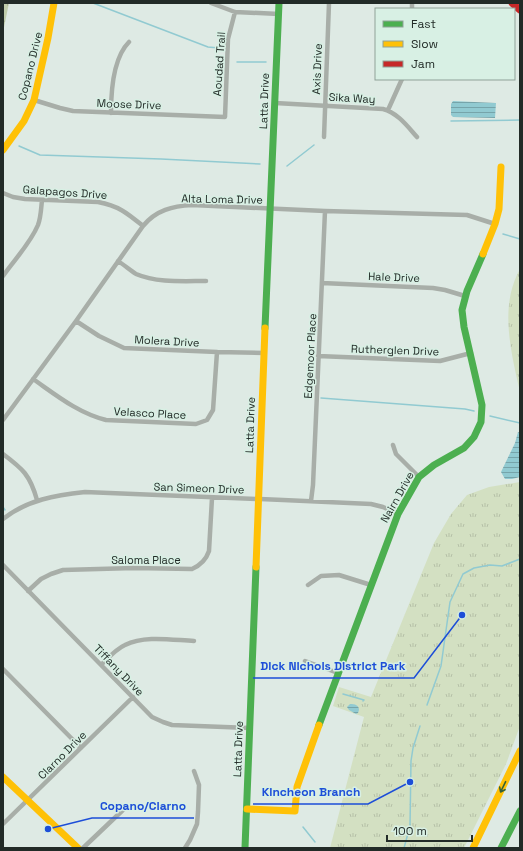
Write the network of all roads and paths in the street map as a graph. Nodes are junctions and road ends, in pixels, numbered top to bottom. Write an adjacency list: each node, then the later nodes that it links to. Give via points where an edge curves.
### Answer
1 (54, 3): 11 (main road, Copano Drive)
2 (211, 3): 7 (street)
3 (279, 3): 8 (main road, Latta Drive)
4 (329, 3): 13 (street, Axis Drive)
5 (512, 3): 6 (main road)
6 (520, 10)
7 (235, 12): 8 (street); 16 (street, Aoudad Trail, via 228,39)
8 (278, 14): 12 (main road, Latta Drive)
9 (129, 42): 15 (street, via 120,54 113,85)
10 (402, 80): 14 (street)
11 (34, 100): 15 (street, Moose Drive, via 66,110); 19 (main road, Copano Drive, via 24,122)
12 (276, 103): 13 (street, Sika Way); 23 (main road, Latta Drive)
13 (324, 105): 14 (street, Sika Way); 17 (street, Axis Drive)
14 (388, 110): 18 (street, Sika Way)
15 (111, 113): 16 (street, Moose Drive)
16 (225, 117)
17 (324, 137)
18 (417, 137)
19 (3, 150)
20 (501, 167): 25 (main road, Nairn Drive, via 499,209)
21 (3, 193): 22 (street, Galapagos Drive, via 19,198)
22 (42, 200): 26 (street, Galapagos Drive, via 108,204 118,207); 28 (street, via 41,214 33,234)
23 (271, 209): 24 (street, Alta Loma Drive); 26 (street, Alta Loma Drive, via 181,206 164,210 148,220); 34 (main road, Latta Drive)
24 (325, 211): 25 (street, Alta Loma Drive, via 467,215); 30 (street, Edgemoor Place)
25 (495, 224): 31 (main road, Nairn Drive)
26 (144, 226): 27 (street, Alta Loma Drive)
27 (118, 261): 29 (street, via 135,273 150,278); 32 (street, Alta Loma Drive)
28 (3, 276)
29 (206, 281)
30 (322, 283): 31 (street, Hale Drive, via 433,288); 36 (street, Edgemoor Place)
31 (465, 296): 35 (main road, Nairn Drive, via 462,310)
32 (76, 321): 33 (street, Molera Drive, via 124,348); 37 (street, Alta Loma Drive)
33 (217, 352): 34 (street, Molera Drive); 37 (street, Velasco Place, via 213,410 206,420 196,424 96,418 74,407)
34 (264, 353): 43 (main road, Latta Drive)
35 (471, 353): 36 (street, Rutherglen Drive, via 434,361); 41 (main road, Nairn Drive, via 482,405 481,422 474,437 464,448)
36 (318, 356): 45 (street, Edgemoor Place)
37 (33, 379): 38 (street, Alta Loma Drive)
38 (3, 420)
39 (393, 446): 41 (street, via 396,454)
40 (3, 454): 44 (street, via 25,473 34,488)
41 (419, 477): 46 (main road, Nairn Drive)
42 (212, 498): 43 (street, San Simeon Drive); 44 (street, San Simeon Drive, via 86,492); 51 (street, Saloma Place, via 209,551 198,566 192,569 63,570 41,579)
43 (259, 499): 45 (street, San Simeon Drive); 58 (main road, Latta Drive)
44 (37, 500): 47 (street, San Simeon Drive)
45 (311, 501): 46 (street, San Simeon Drive, via 371,504)
46 (398, 514): 49 (main road, Nairn Drive)
47 (3, 519)
48 (3, 565): 51 (street, Tiffany Drive)
49 (371, 585): 50 (street, via 339,575 321,576); 56 (main road, Nairn Drive)
50 (308, 586)
51 (28, 591): 54 (street, Tiffany Drive)
52 (194, 641): 54 (street, via 135,641 120,648)
53 (305, 662): 56 (street)
54 (101, 665): 57 (street, Tiffany Drive)
55 (3, 669): 59 (street)
56 (338, 673): 65 (main road, Nairn Drive, via 297,788 295,811)
57 (133, 698): 58 (street, Tiffany Drive, via 152,717 163,722); 59 (street, Clarno Drive)
58 (250, 728): 65 (main road, Latta Drive)
59 (81, 748): 63 (street, Clarno Drive)
60 (520, 751): 72 (main road, one-way to 72)
61 (194, 770): 70 (street, via 199,785 197,824)
62 (3, 777): 63 (main road)
63 (28, 801): 67 (street, Clarno Drive); 68 (main road)
64 (124, 809): 69 (street)
65 (246, 809): 71 (main road, Latta Drive)
66 (520, 812): 73 (main road)
67 (3, 824)
68 (78, 848)
69 (83, 848)
70 (185, 848)
71 (245, 848)
72 (473, 848)
73 (502, 848)

